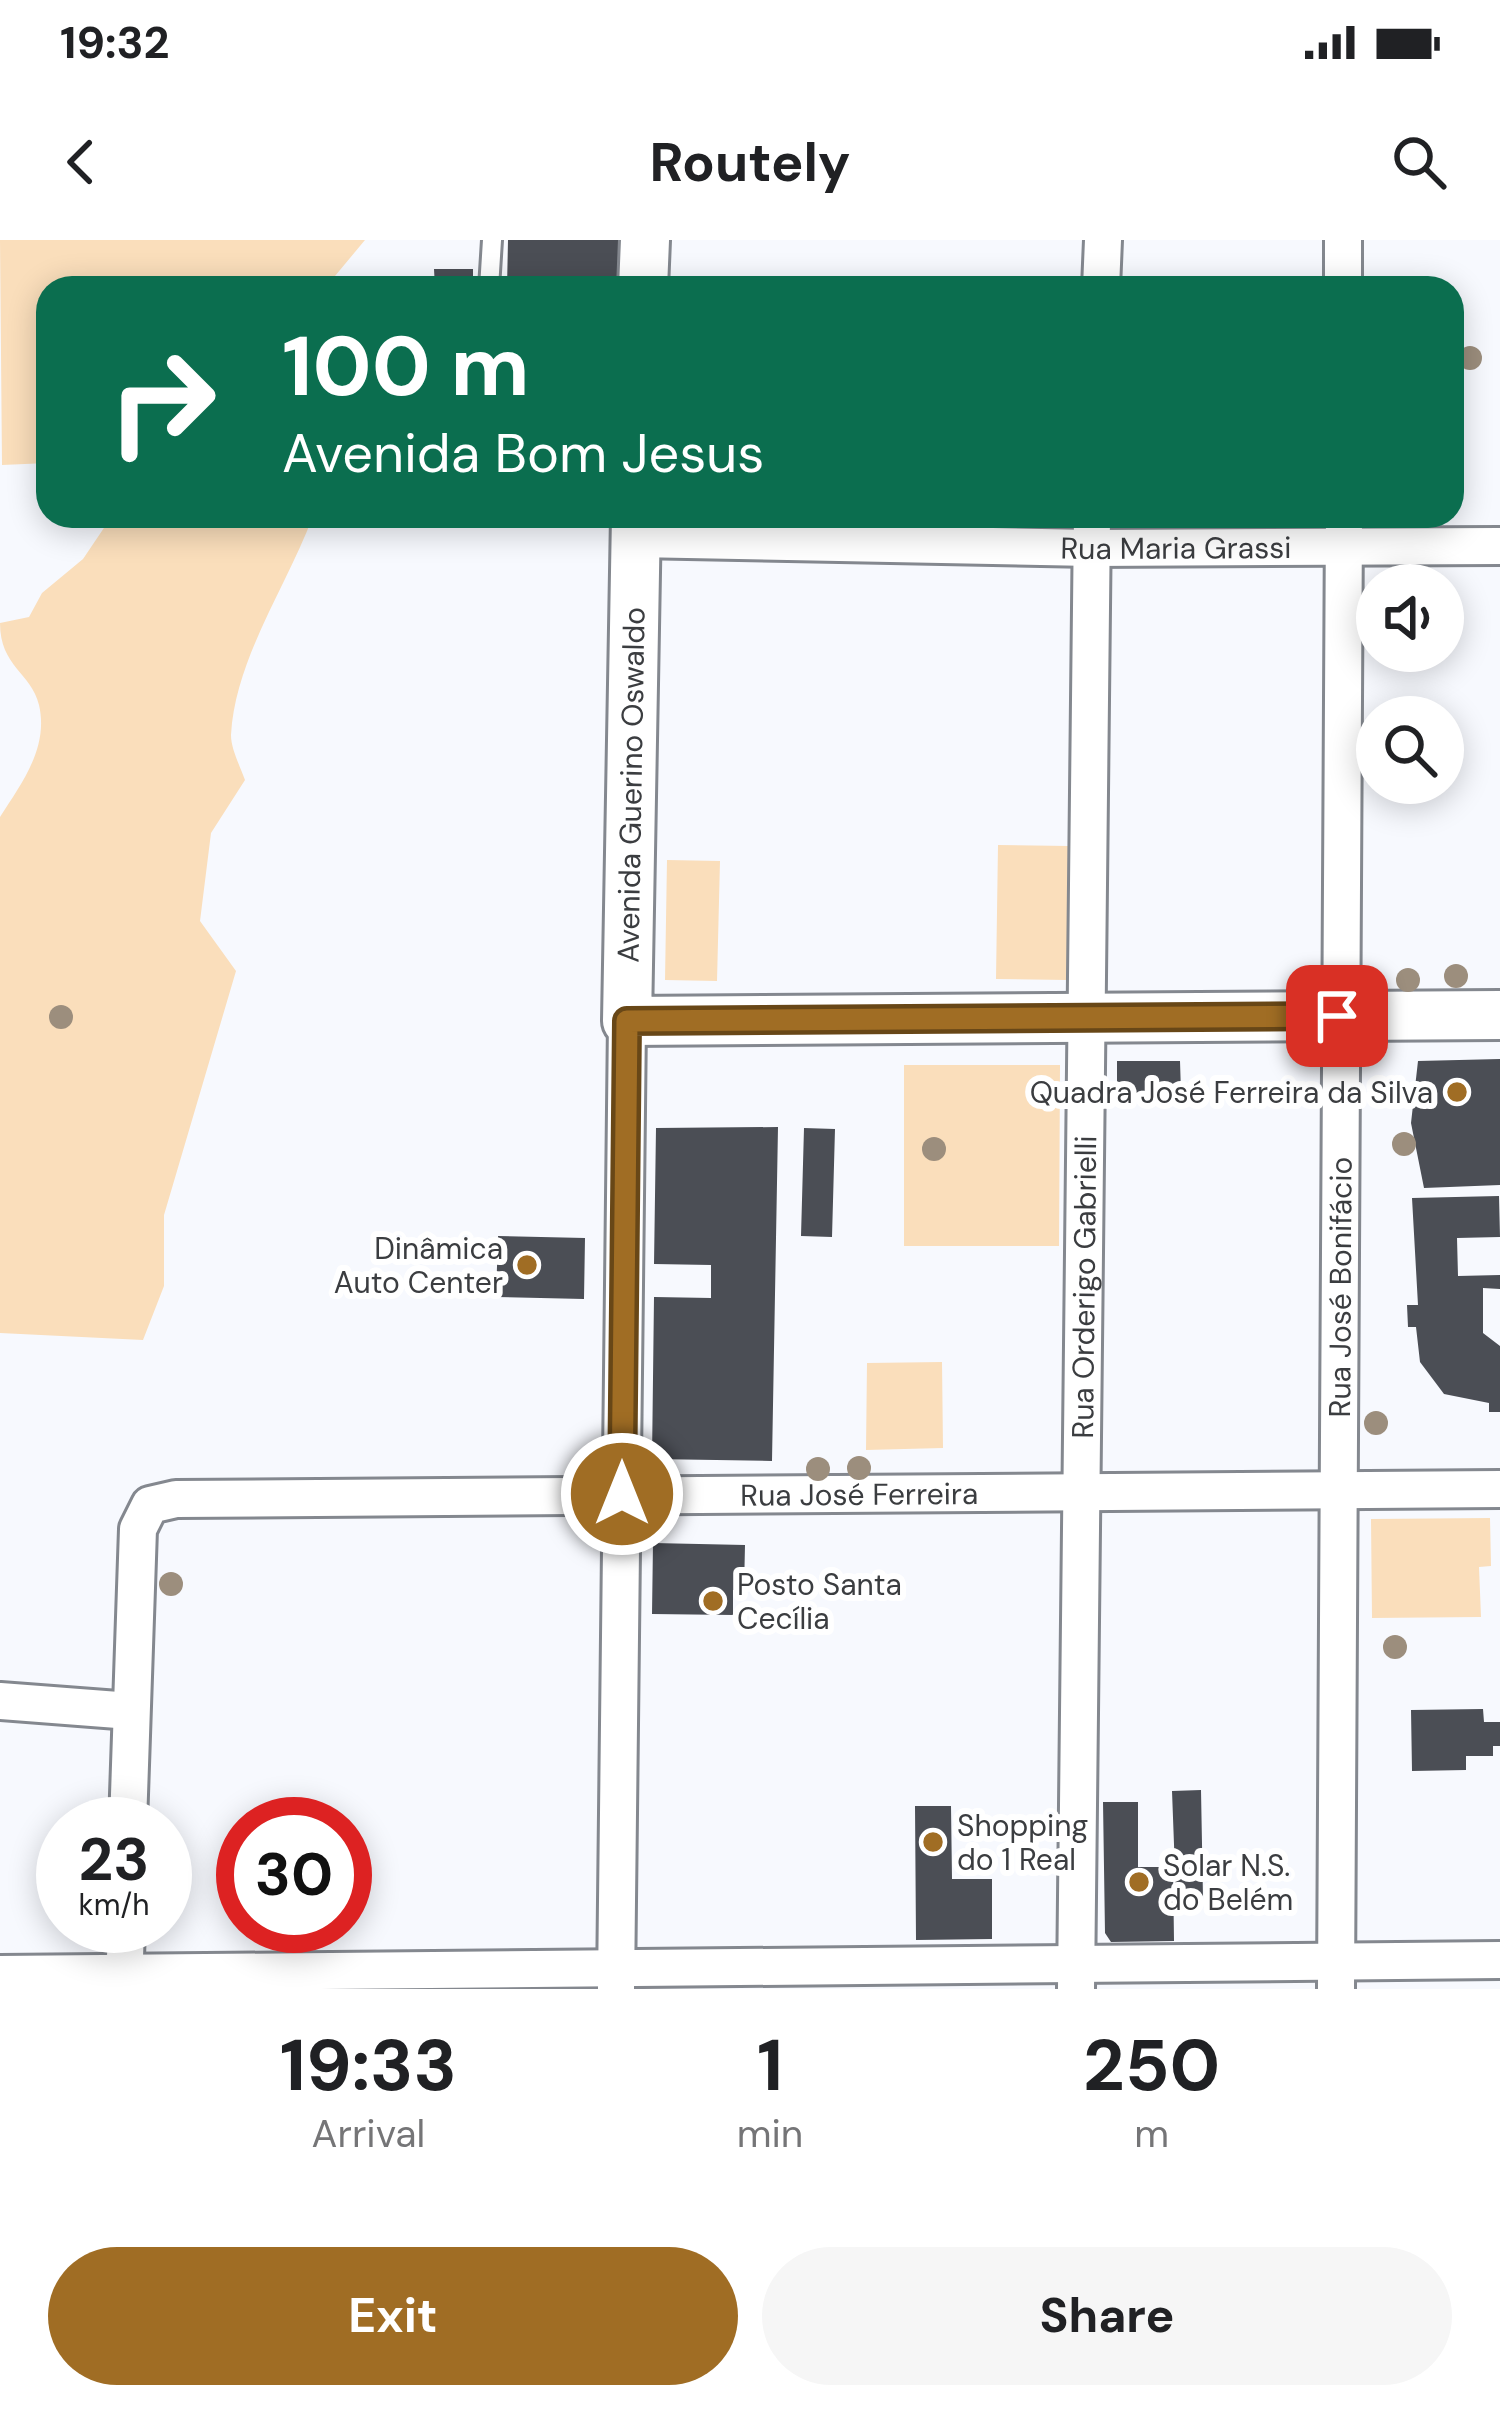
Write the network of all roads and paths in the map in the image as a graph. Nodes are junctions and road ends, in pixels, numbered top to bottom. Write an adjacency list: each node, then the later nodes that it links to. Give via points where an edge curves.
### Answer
1 (492, 240): 5 (lane)
2 (645, 240): 6 (street)
3 (1102, 240): 7 (street)
4 (1343, 240): 8 (street)
5 (490, 276)
6 (644, 276)
7 (1101, 276)
8 (1343, 276)
9 (636, 528): 17 (street, Avenida Guerino Oswaldo)
10 (727, 528): 11 (street, Rua Maria Grassi)
11 (1091, 532): 12 (street, Rua Maria Grassi); 16 (street, Rua Orderigo Gabrielli)
12 (1344, 532): 13 (street, Rua Maria Grassi); 15 (street, Rua José Bonifácio)
13 (1500, 546)
14 (1500, 1015): 15 (street)
15 (1337, 1016): 16 (street); 18 (street, Rua José Bonifácio)
16 (1085, 1019): 17 (street); 20 (street, Rua Orderigo Gabrielli)
17 (627, 1021): 21 (street, Avenida Guerino Oswaldo)
18 (1338, 1489): 19 (street, Rua José Ferreira); 20 (street, Rua José Ferreira); 27 (street, Rua José Bonifácio)
19 (1500, 1489)
20 (1081, 1490): 21 (street, Rua José Ferreira); 28 (street, Rua Orderigo Gabrielli)
21 (622, 1494): 23 (street, Rua José Ferreira, via 149,1505 137,1529); 29 (street, Avenida Guerino Oswaldo)
22 (0, 1701): 23 (street)
23 (131, 1711): 24 (street)
24 (129, 1797)
25 (1500, 1960): 27 (street)
26 (0, 1974): 30 (street)
27 (1336, 1975): 28 (street)
28 (1076, 1976): 29 (street)
29 (617, 1978): 30 (street)
30 (124, 1981)

